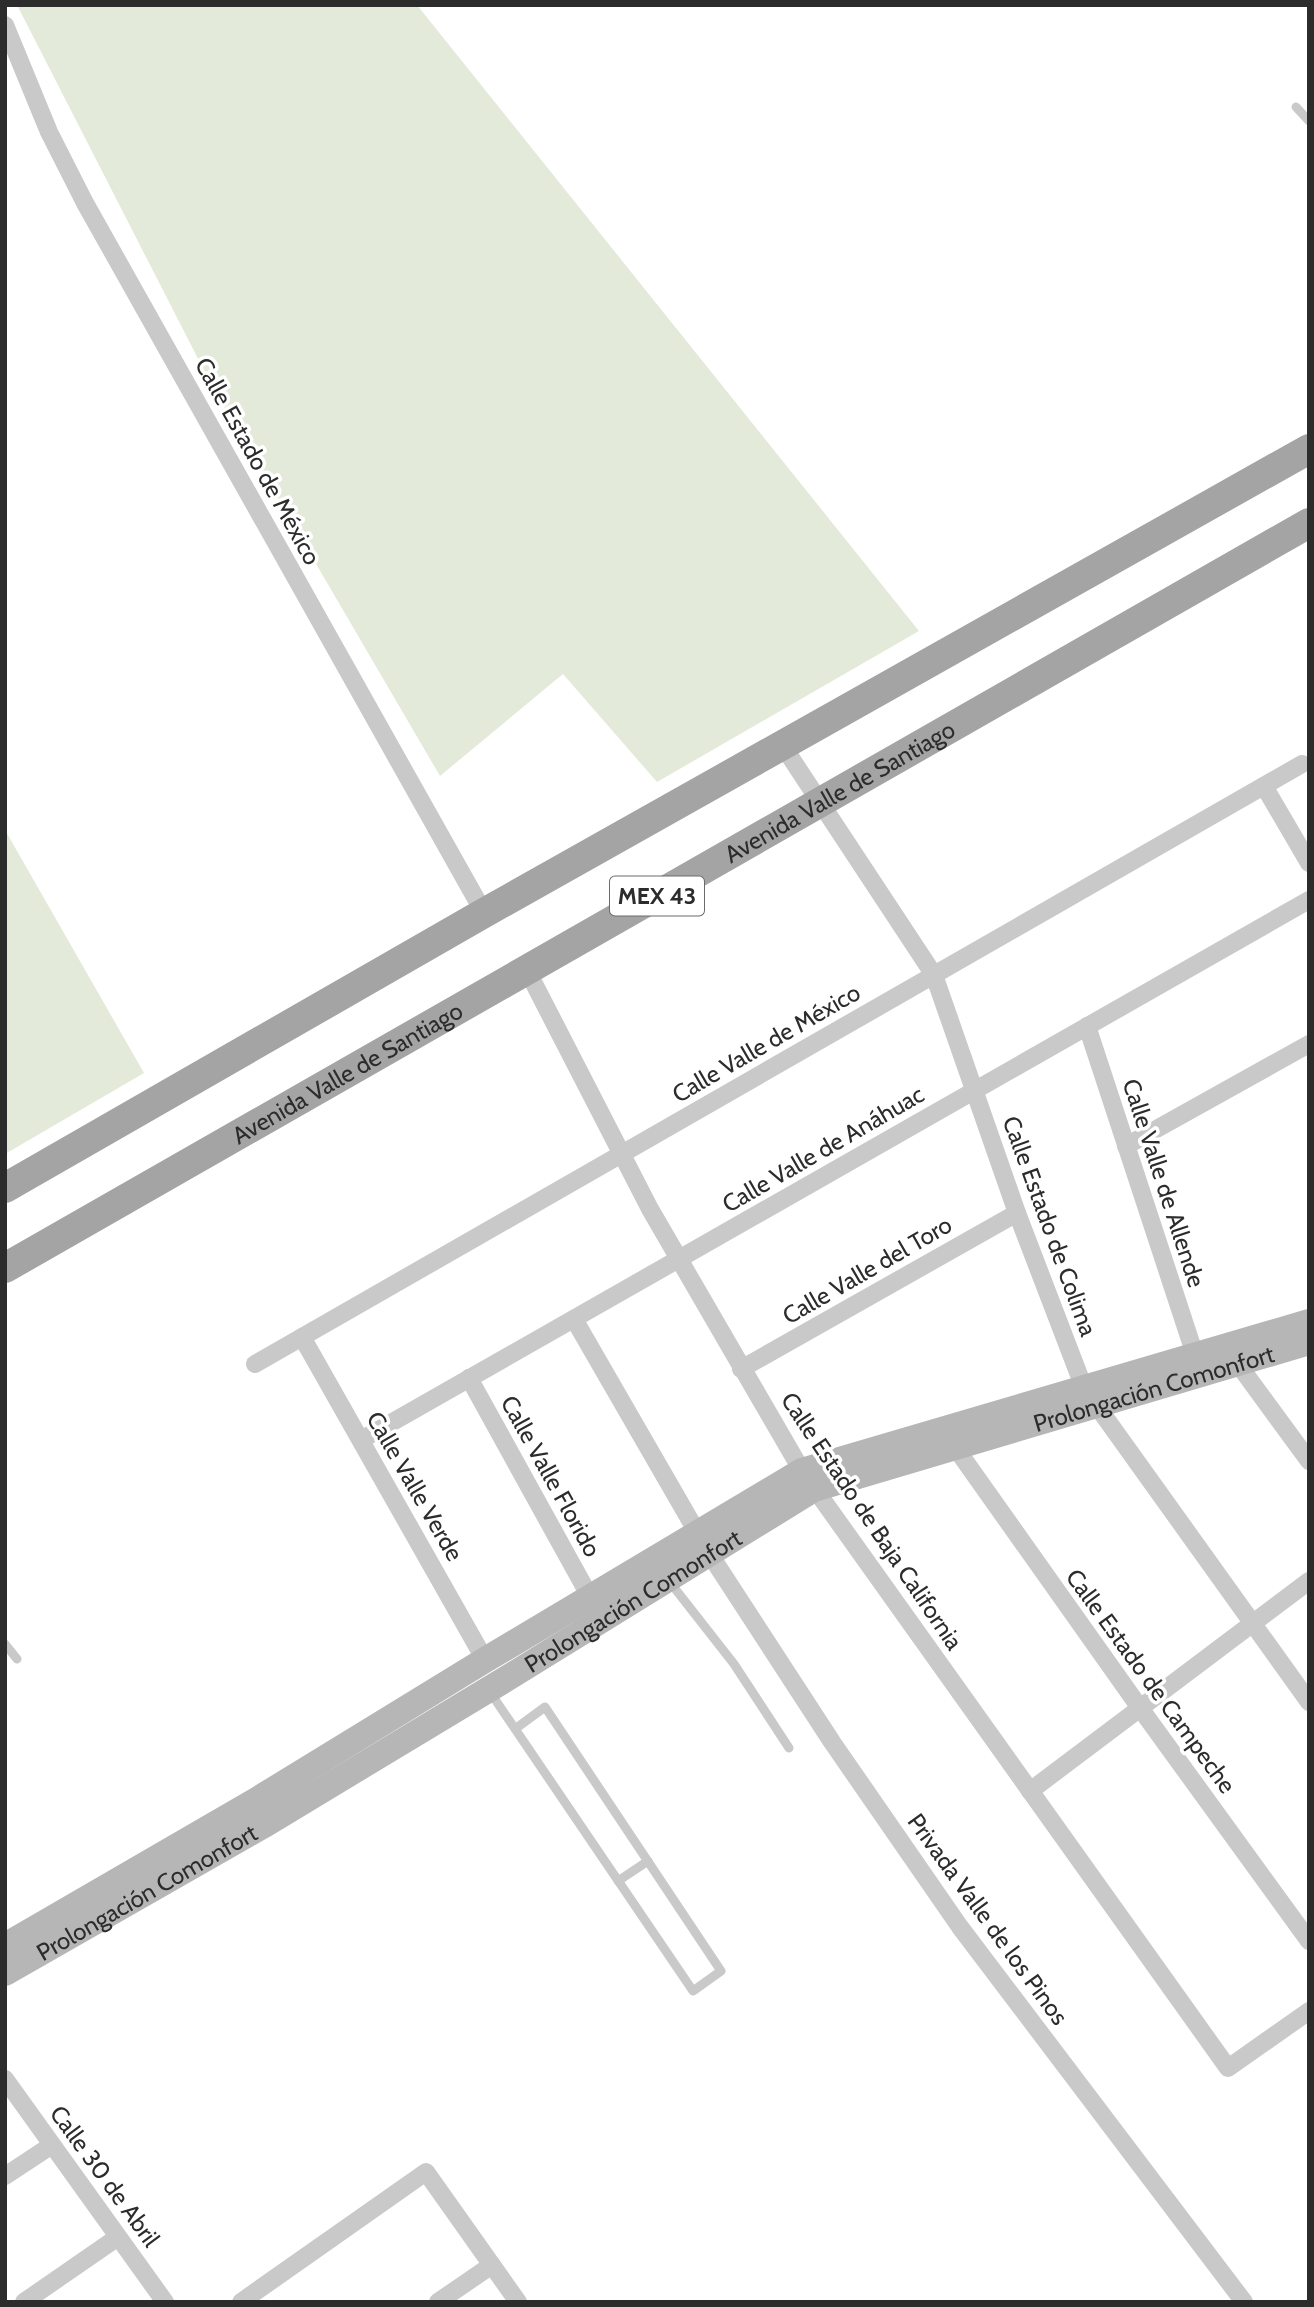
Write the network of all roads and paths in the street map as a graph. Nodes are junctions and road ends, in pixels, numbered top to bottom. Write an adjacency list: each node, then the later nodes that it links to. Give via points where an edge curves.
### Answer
1 (5, 25): 12 (street, Calle Estado de México, via 49,132 85,203)
2 (1296, 107): 3 (lane)
3 (1309, 121)
4 (1309, 449): 6 (main road, MEX 43)
5 (1309, 523): 9 (main road, Avenida Valle de Santiago / MEX 43)
6 (783, 746): 9 (street, Calle Estado de Colima); 12 (main road, MEX 43)
7 (1302, 764): 8 (street, Calle Valle de México)
8 (1264, 786): 10 (street); 14 (street, Calle Valle de México)
9 (820, 803): 13 (main road, Avenida Valle de Santiago / MEX 43); 14 (street, Calle Estado de Colima)
10 (1309, 863)
11 (1309, 900): 15 (street, Calle Valle de Anáhuac)
12 (484, 913): 20 (main road, MEX 43)
13 (527, 971): 19 (street, Calle Estado de Baja California); 23 (main road, Avenida Valle de Santiago / MEX 43)
14 (934, 975): 17 (street, Calle Estado de Colima); 19 (street, Calle Valle de México)
15 (1087, 1026): 17 (street, Calle Valle de Anáhuac); 18 (street, Calle Valle de Allende)
16 (1309, 1044): 18 (street)
17 (974, 1091): 21 (street, Calle Estado de Colima); 22 (street, Calle Valle de Anáhuac)
18 (1126, 1146): 28 (street, Calle Valle de Allende)
19 (621, 1154): 22 (street, Calle Estado de Baja California); 26 (street, Calle Valle de México)
20 (5, 1188)
21 (1017, 1213): 31 (street, Calle Valle del Toro); 33 (street, Calle Estado de Colima)
22 (678, 1259): 24 (street, Calle Valle de Anáhuac); 31 (street, Calle Estado de Baja California)
23 (5, 1268)
24 (574, 1319): 32 (street, Calle Valle de Anáhuac); 38 (street, Privada Valle de los Pinos)
25 (1309, 1322): 28 (street, Prolongación Comonfort)
26 (302, 1337): 29 (street, Calle Valle de México); 34 (street, Calle Valle Verde)
27 (1309, 1342): 30 (street, Prolongación Comonfort)
28 (1195, 1355): 33 (street, Prolongación Comonfort)
29 (255, 1364)
30 (1238, 1364): 33 (street, Prolongación Comonfort); 36 (street)
31 (741, 1369): 37 (street, Calle Estado de Baja California)
32 (469, 1378): 34 (street, Calle Valle de Anáhuac); 41 (street, Calle Valle Florido)
33 (1090, 1396): 35 (street, Prolongación Comonfort); 37 (street, Prolongación Comonfort); 42 (street, Calle Estado de Colima)
34 (361, 1440): 45 (street, Calle Valle Verde)
35 (955, 1447): 37 (street, Prolongación Comonfort); 48 (street, Calle Estado de Campeche)
36 (1309, 1461)
37 (808, 1480): 38 (street, Prolongación Comonfort); 51 (street, Calle Estado de Baja California)
38 (703, 1544): 39 (street, Prolongación Comonfort); 41 (street, Prolongación Comonfort); 68 (street, Privada Valle de los Pinos, via 960,1927)
39 (668, 1579): 46 (street, Prolongación Comonfort); 50 (lane, via 734,1664)
40 (1309, 1581): 42 (street)
41 (590, 1597): 45 (street, Prolongación Comonfort)
42 (1253, 1623): 47 (street, Calle Estado de Colima); 48 (street)
43 (5, 1644): 44 (lane)
44 (17, 1659)
45 (485, 1660): 55 (street, Prolongación Comonfort)
46 (488, 1690): 49 (lane); 56 (street, Prolongación Comonfort)
47 (1309, 1702)
48 (1140, 1708): 51 (street); 54 (street, Calle Estado de Campeche)
49 (515, 1729): 52 (lane, via 545,1707); 53 (lane)
50 (789, 1748)
51 (1030, 1791): 57 (street, Calle Estado de Baja California, via 1228,2067)
52 (648, 1861): 53 (lane); 53 (lane, via 721,1972 693,1991)
53 (618, 1881)
54 (1309, 1941)
55 (5, 1946)
56 (5, 1973)
57 (1309, 2011)
58 (5, 2079): 59 (street, Calle 30 de Abril)
59 (51, 2145): 60 (street); 61 (street, Calle 30 de Abril)
60 (5, 2176)
61 (118, 2237): 63 (street); 64 (street, Calle 30 de Abril)
62 (492, 2265): 65 (street, via 426,2172); 66 (street); 67 (street)
63 (24, 2302)
64 (165, 2302)
65 (241, 2302)
66 (438, 2302)
67 (518, 2302)
68 (1244, 2302)

